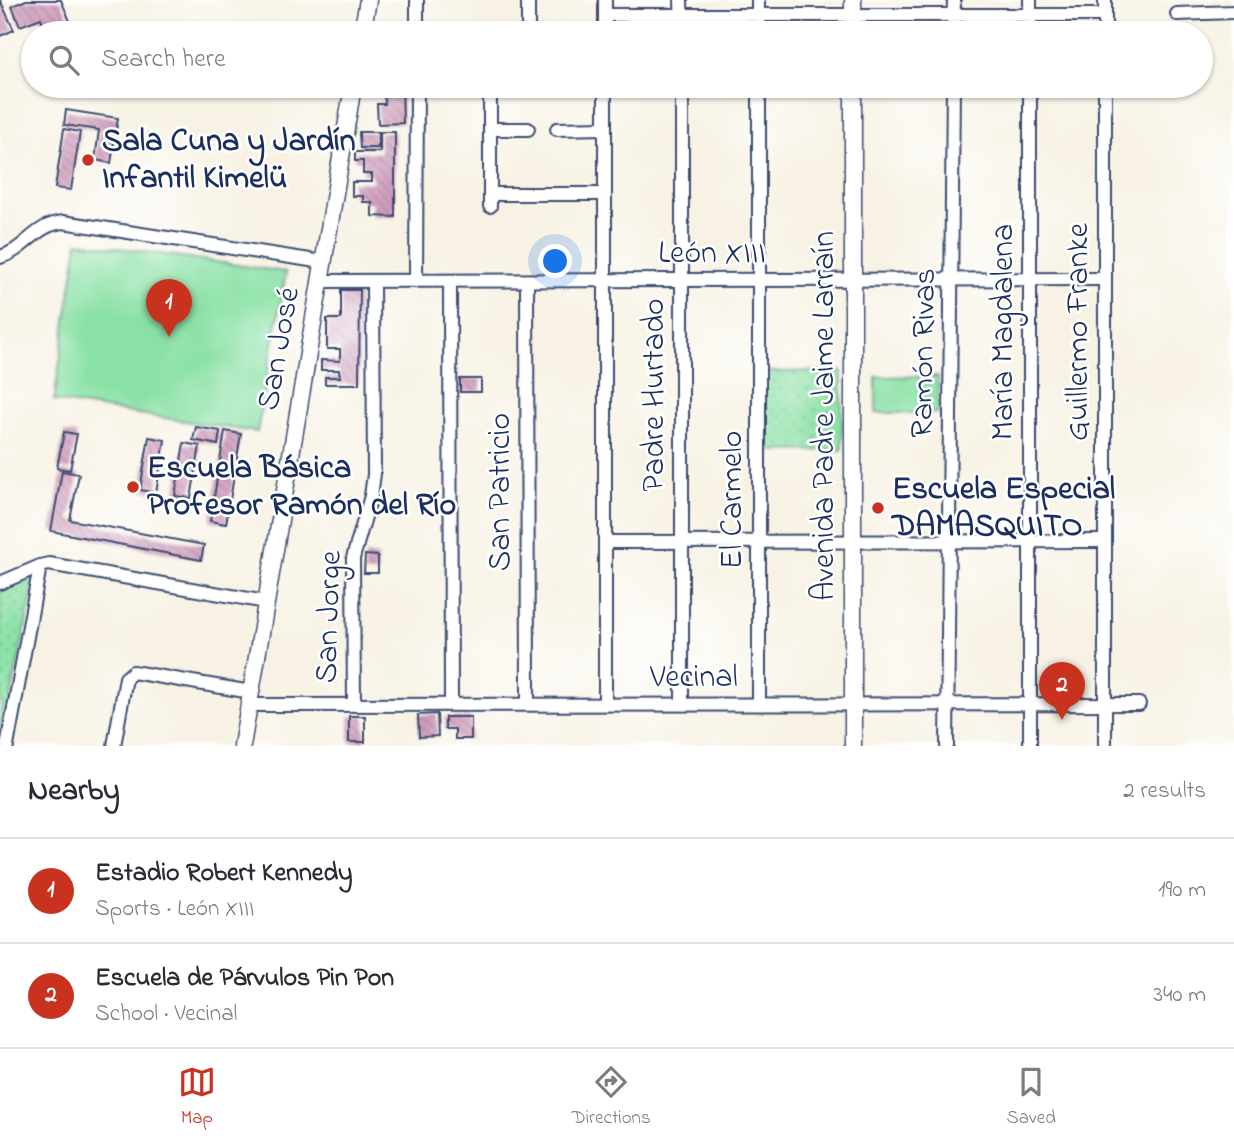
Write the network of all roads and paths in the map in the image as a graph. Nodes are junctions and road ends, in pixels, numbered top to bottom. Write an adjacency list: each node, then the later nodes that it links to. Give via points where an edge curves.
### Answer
1 (368, 0): 20 (street)
2 (419, 0): 3 (street); 21 (street)
3 (431, 0)
4 (528, 0): 22 (street)
5 (605, 0): 14 (street)
6 (681, 0): 15 (street)
7 (758, 0): 16 (street)
8 (954, 0): 17 (street)
9 (1030, 0): 18 (street)
10 (1105, 0): 19 (street)
11 (853, 8): 16 (street); 17 (street)
12 (1234, 12): 13 (street)
13 (1177, 14)
14 (605, 15): 15 (street); 23 (street)
15 (681, 15): 16 (street); 24 (street)
16 (758, 15): 25 (street)
17 (953, 15): 18 (street); 26 (street)
18 (1030, 15): 19 (street); 27 (street)
19 (1105, 15): 28 (street)
20 (364, 21)
21 (418, 21)
22 (528, 21)
23 (605, 21)
24 (681, 21)
25 (758, 21)
26 (953, 21)
27 (1030, 21)
28 (1105, 21)
29 (351, 98): 45 (street, San José)
30 (417, 98): 55 (street)
31 (490, 98): 41 (street)
32 (605, 98): 40 (street)
33 (682, 98): 49 (street, Padre Hurtado)
34 (758, 98): 50 (street, El Carmelo)
35 (853, 98): 51 (street, Avenida Padre Jaime Larraín)
36 (953, 98): 52 (street, Ramón Rivas)
37 (1030, 98): 46 (street, María Magdalena)
38 (1105, 98): 47 (street, Guillermo Franke)
39 (557, 128): 40 (street)
40 (605, 128): 43 (street)
41 (490, 129): 42 (street); 43 (street, via 489,200)
42 (528, 129)
43 (605, 194): 48 (street)
44 (0, 257): 45 (street, via 46,225 63,222)
45 (323, 262): 53 (street, San José)
46 (1030, 279): 47 (street, León XIII); 52 (street, León XIII); 59 (street, María Magdalena)
47 (1105, 279): 60 (street, Guillermo Franke)
48 (605, 280): 49 (street, León XIII); 57 (street, León XIII); 61 (street)
49 (682, 280): 50 (street, León XIII); 62 (street, Padre Hurtado)
50 (759, 280): 51 (street, León XIII); 63 (street, El Carmelo)
51 (853, 280): 52 (street, León XIII); 64 (street, Avenida Padre Jaime Larraín)
52 (953, 280): 58 (street, Ramón Rivas)
53 (320, 281): 54 (street, León XIII); 67 (street, San José)
54 (373, 281): 55 (street, León XIII); 79 (street, San Jorge, via 374,474 353,558)
55 (416, 281): 56 (street, León XIII)
56 (450, 281): 57 (street, León XIII); 69 (street)
57 (527, 281): 70 (street, San Patricio)
58 (949, 541): 59 (street); 64 (street); 75 (street, Ramón Rivas)
59 (1030, 541): 60 (street); 76 (street, María Magdalena)
60 (1105, 541): 77 (street, Guillermo Franke)
61 (605, 542): 62 (street); 71 (street)
62 (682, 542): 63 (street); 72 (street, Padre Hurtado)
63 (759, 542): 64 (street); 73 (street, El Carmelo)
64 (853, 542): 74 (street, Avenida Padre Jaime Larraín)
65 (40, 566): 66 (street); 67 (street, via 56,565); 80 (street)
66 (0, 583)
67 (265, 602): 68 (street, San José)
68 (250, 698): 79 (street, Vecinal); 81 (street, Vecinal, via 133,672 126,678); 82 (street, San José)
69 (451, 704): 70 (street, Vecinal); 79 (street, Vecinal)
70 (528, 704): 71 (street, Vecinal)
71 (605, 704): 72 (street, Vecinal)
72 (682, 704): 73 (street, Vecinal)
73 (759, 704): 74 (street, Vecinal)
74 (853, 704): 75 (street, Vecinal); 83 (street, Avenida Padre Jaime Larraín)
75 (947, 704): 76 (street, Vecinal); 84 (street, Ramón Rivas)
76 (1030, 704): 77 (street, Vecinal); 85 (street, María Magdalena)
77 (1105, 704): 78 (street, Vecinal); 86 (street, Guillermo Franke)
78 (1139, 704)
79 (354, 705)
80 (7, 746)
81 (114, 746)
82 (242, 746)
83 (853, 746)
84 (947, 746)
85 (1030, 746)
86 (1105, 746)

